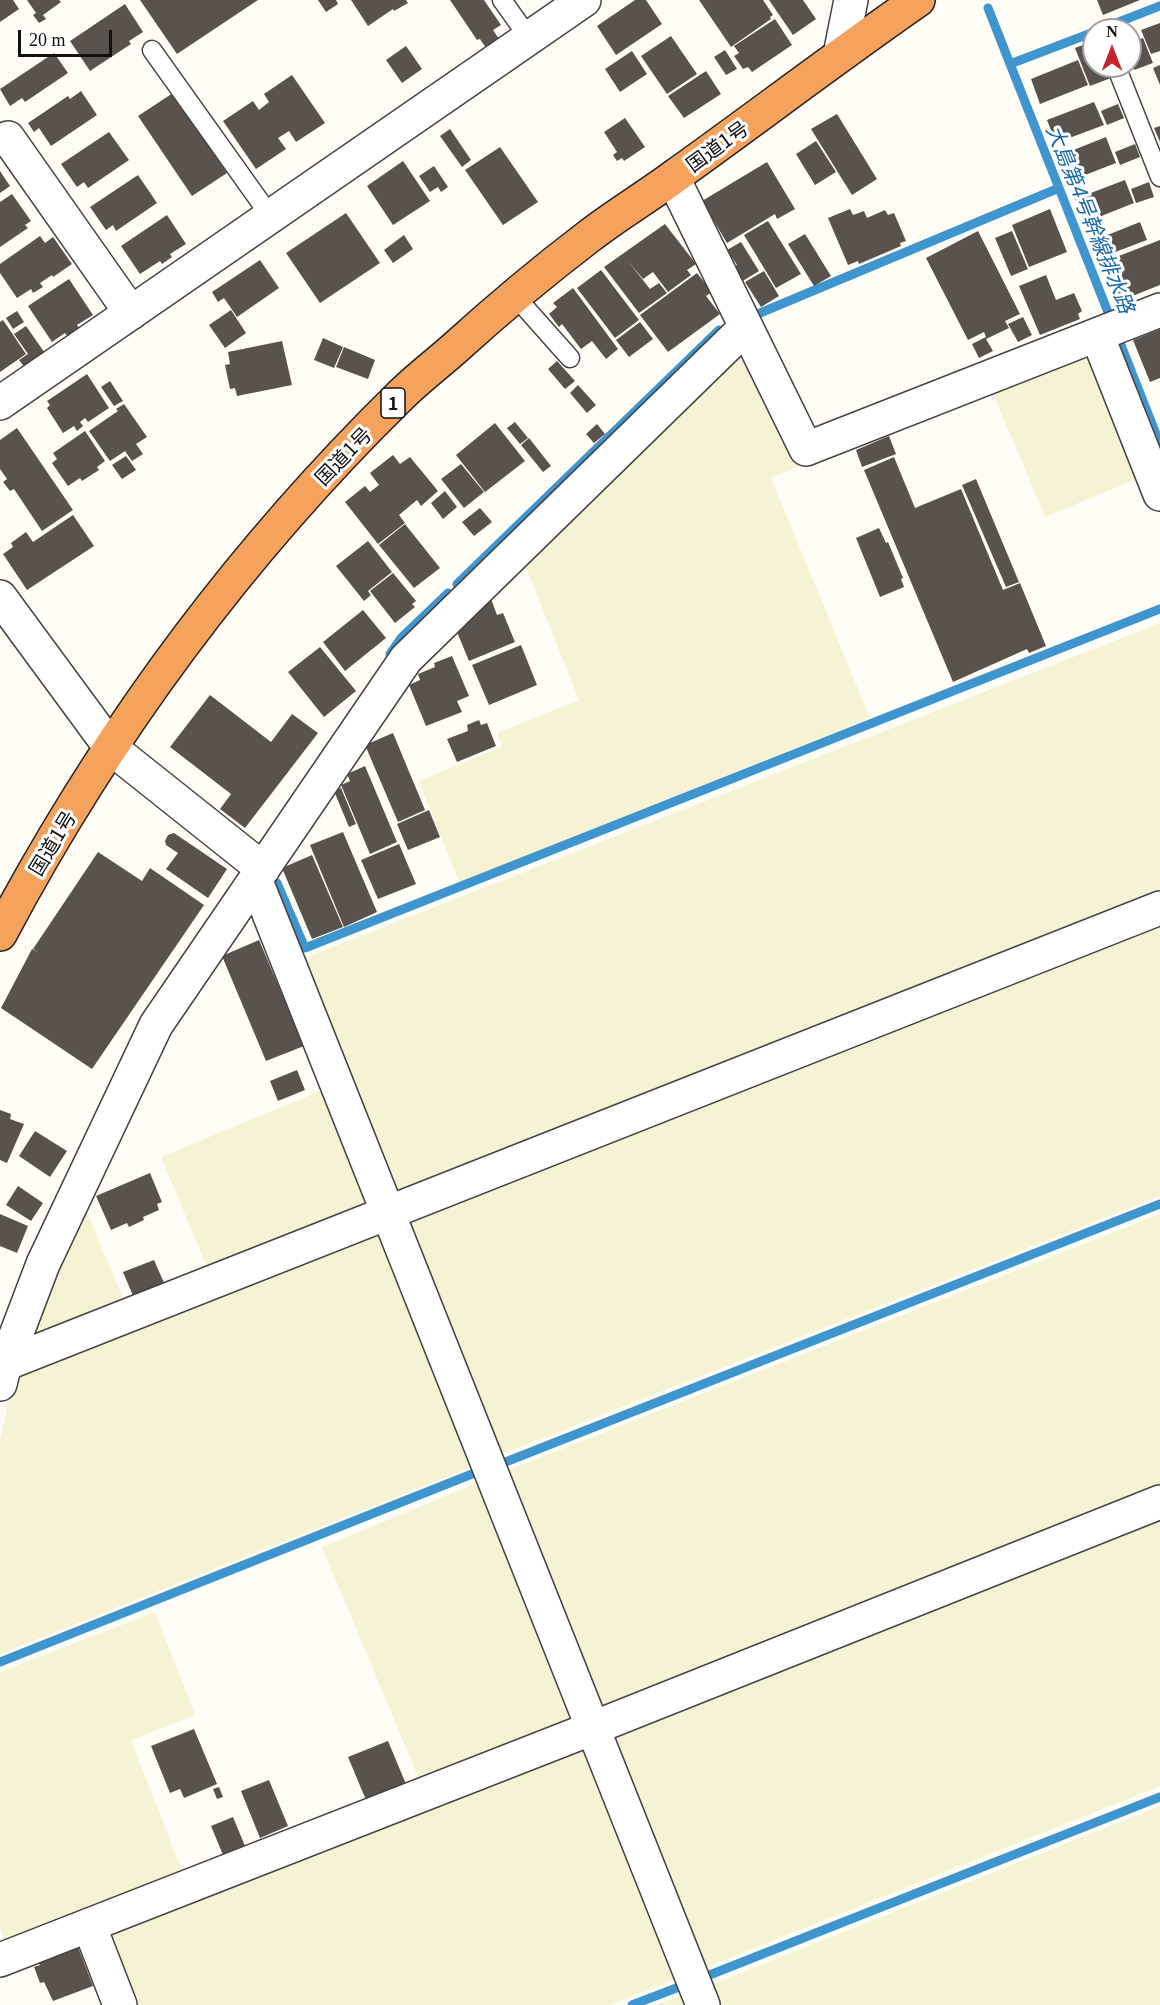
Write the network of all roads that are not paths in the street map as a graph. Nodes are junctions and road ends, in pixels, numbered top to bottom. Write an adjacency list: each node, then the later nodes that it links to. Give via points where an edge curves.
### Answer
1 (502, 0): 5 (lane)
2 (584, 0): 5 (street)
3 (851, 0): 7 (street)
4 (918, 0): 7 (highway, 国道1号 / 1)
5 (529, 38): 12 (street)
6 (152, 50): 12 (lane)
7 (840, 55): 11 (highway, 国道1号 / 1)
8 (1121, 78): 10 (lane)
9 (8, 138): 15 (street)
10 (1160, 177)
11 (673, 178): 13 (highway, 国道1号 / 1, via 590,235); 16 (street)
12 (271, 217): 15 (street)
13 (514, 295): 18 (lane); 22 (highway, 国道1号 / 1, via 401,395 297,505 177,651)
14 (1160, 310): 17 (street)
15 (131, 313): 19 (street)
16 (746, 327): 17 (street, via 806,449); 23 (street, via 406,659)
17 (1109, 330): 20 (street)
18 (570, 358)
19 (0, 403)
20 (1160, 494)
21 (0, 597): 22 (street)
22 (111, 748): 23 (street); 25 (highway, 国道1号 / 1)
23 (259, 875): 26 (street); 27 (street, via 156,1025 43,1264)
24 (1160, 908): 26 (street)
25 (0, 934)
26 (389, 1212): 27 (street); 29 (street)
27 (2, 1374)
28 (1160, 1502): 29 (street)
29 (593, 1728): 30 (street); 33 (street)
30 (89, 1925): 31 (street); 32 (street)
31 (0, 1960)
32 (120, 2005)
33 (703, 2005)

